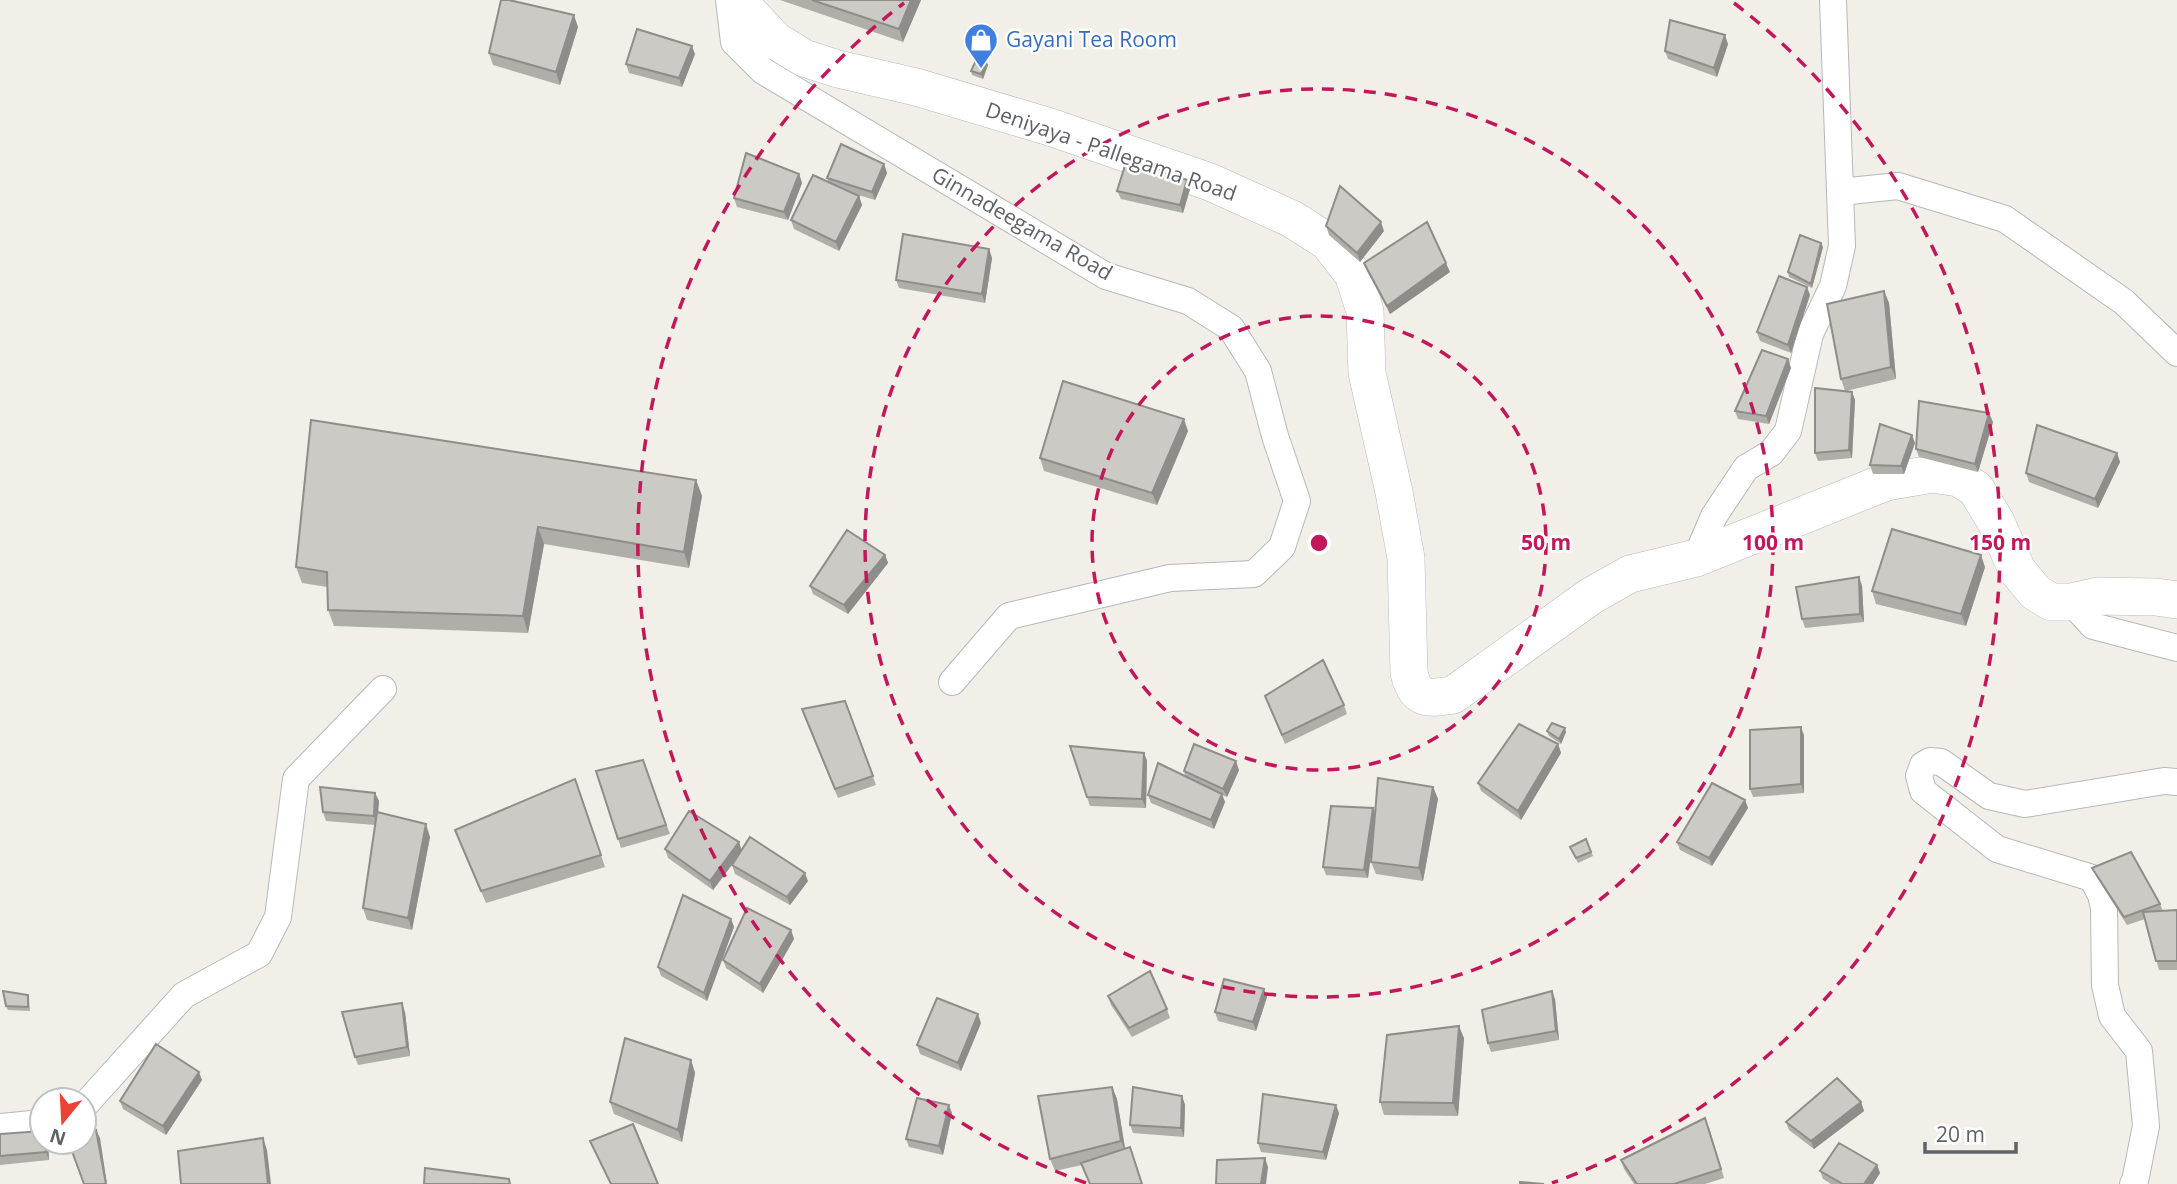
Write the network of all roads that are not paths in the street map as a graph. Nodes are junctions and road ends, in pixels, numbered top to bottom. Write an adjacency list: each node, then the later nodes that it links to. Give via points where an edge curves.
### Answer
1 (729, 0): 10 (street, Ginnadeegama Road, via 734,43 763,71 1106,276 1188,301 1231,328 1258,370 1297,502 1282,547 1254,573 1170,578 1009,616)
2 (737, 0): 6 (main road, Deniyaya - Pallegama Road, via 776,41 804,58 1049,127 1197,177 1292,219 1328,242 1353,274 1365,311 1367,373 1406,558 1409,673 1418,694 1431,699 1452,695 1591,596 1630,574)
3 (1833, 0): 4 (street)
4 (1840, 192): 5 (street, via 1898,186 2005,219 2124,302); 6 (street, via 1842,246 1833,286 1810,334 1788,431 1771,453 1746,467 1714,516)
5 (2177, 353)
6 (1696, 558): 8 (main road, Deniyaya - Pallegama Road, via 1885,482 1932,474 1959,478 1976,489 2017,570 2035,592 2051,602)
7 (2177, 600): 8 (main road, Deniyaya - Pallegama Road, via 2098,596)
8 (2071, 601): 9 (street, via 2093,625)
9 (2177, 648)
10 (952, 682)
11 (383, 689): 13 (street, via 296,779 278,917 259,954 184,995)
12 (2177, 782): 16 (street, via 2025,804 1989,796 1941,762 1923,765 1919,776 1923,791 1997,849 2092,878 2101,895 2105,985 2112,1016 2139,1051 2146,1126)
13 (98, 1090)
14 (28, 1124): 15 (street)
15 (0, 1127)
16 (2133, 1184)

